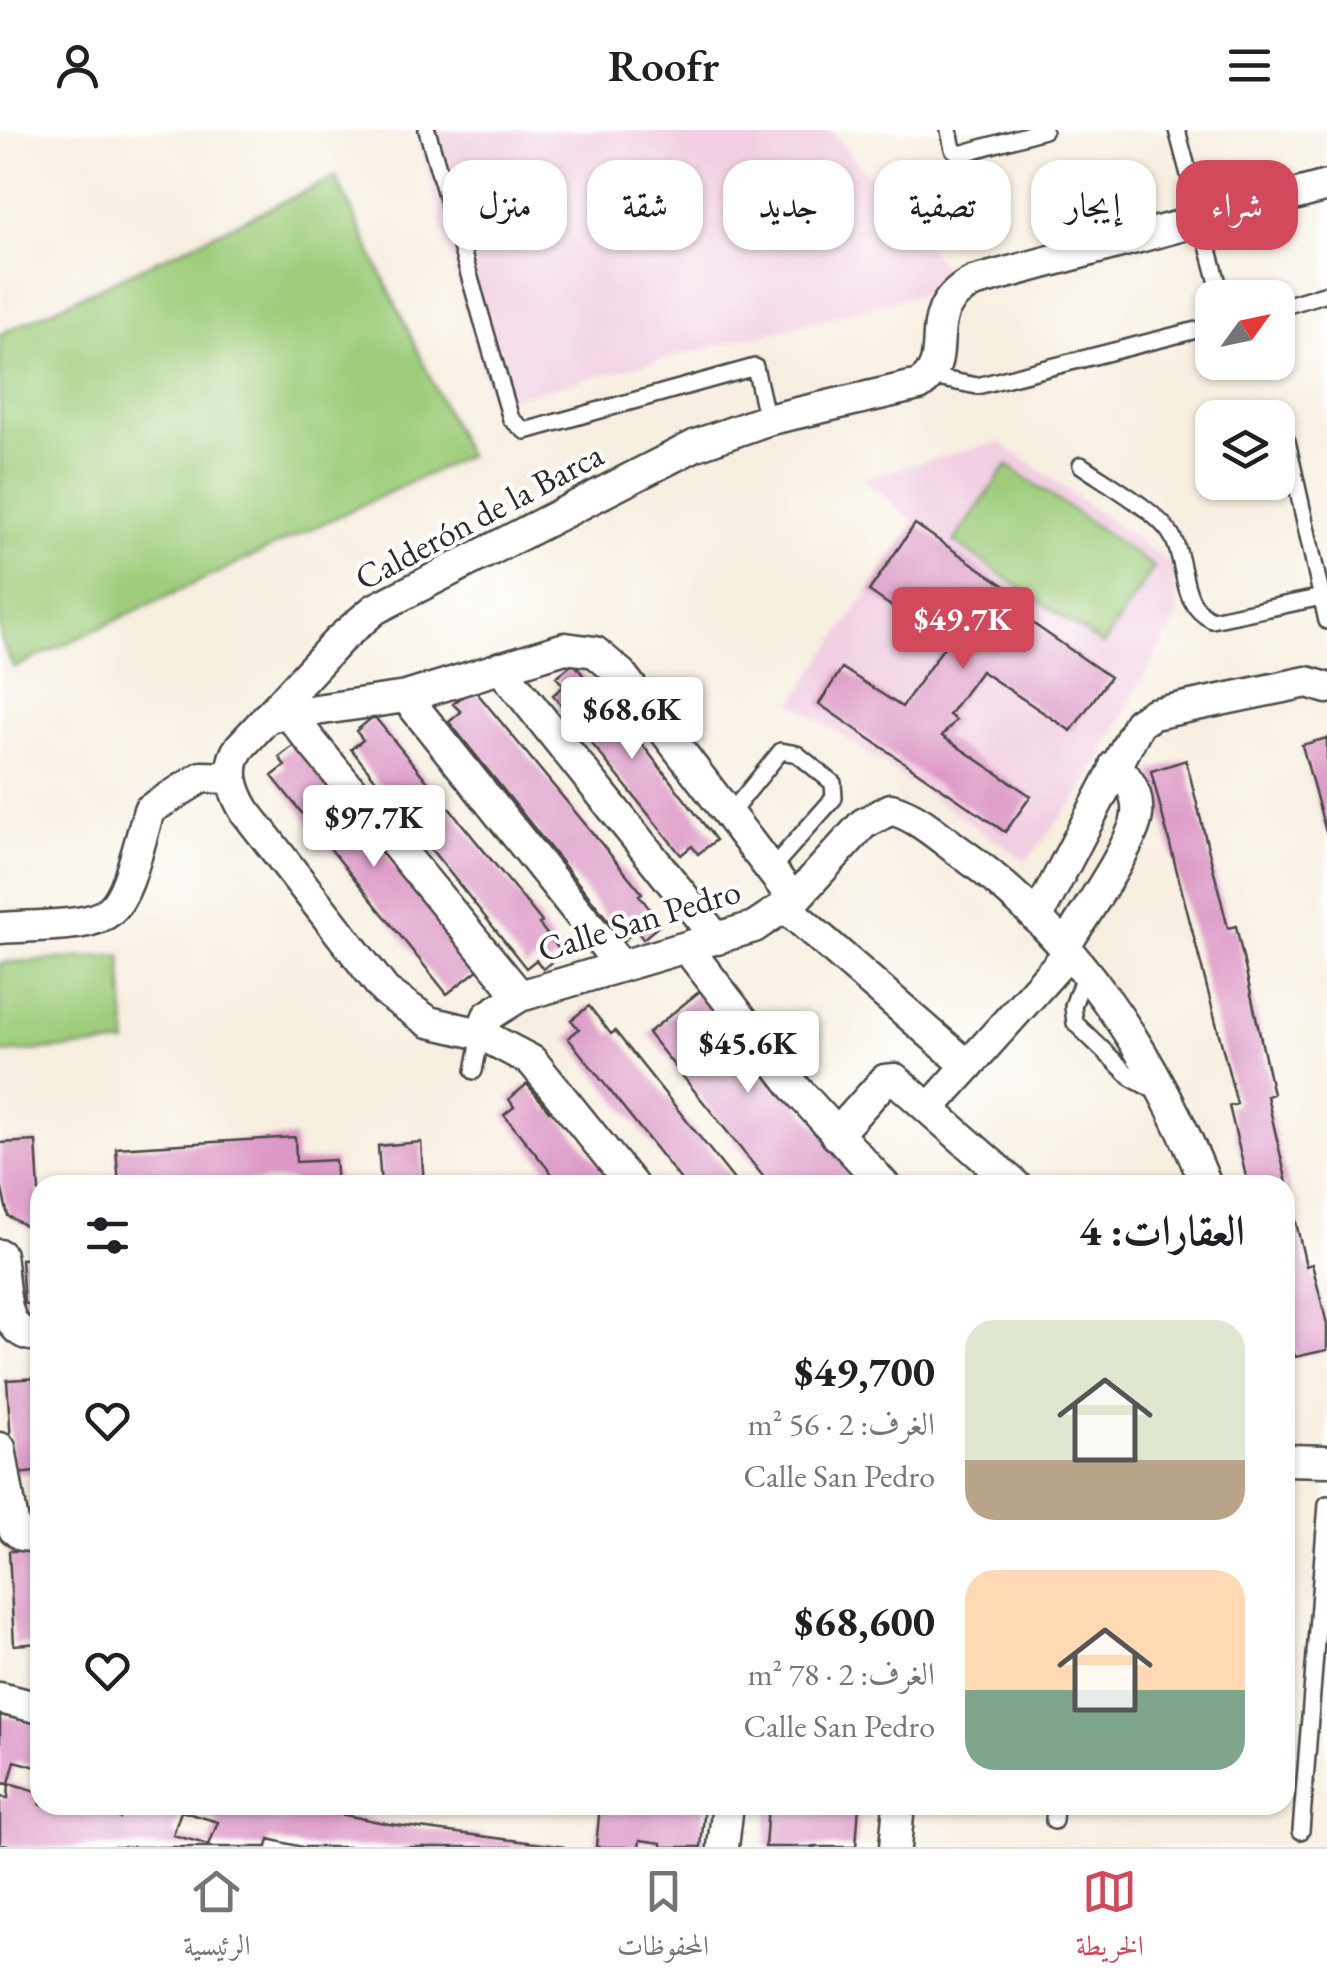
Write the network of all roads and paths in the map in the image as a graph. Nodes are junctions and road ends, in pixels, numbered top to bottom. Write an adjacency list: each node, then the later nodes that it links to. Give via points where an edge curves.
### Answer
1 (428, 130): 15 (lane, via 518,428 755,367)
2 (949, 130): 3 (lane, via 960,154)
3 (1044, 130)
4 (1177, 130): 5 (lane)
5 (1185, 160)
6 (1327, 186): 7 (street)
7 (1298, 194)
8 (1176, 229): 14 (street, via 996,275 955,292 940,316)
9 (1209, 250): 10 (lane)
10 (1217, 280)
11 (1327, 294): 12 (lane)
12 (1295, 303)
13 (1195, 330): 14 (lane, via 977,386)
14 (932, 377): 15 (street, Calderón de la Barca, via 904,390)
15 (768, 420): 23 (street, Calderón de la Barca, via 696,445 375,609)
16 (1081, 465): 18 (lane, via 1166,528 1189,600 1202,616 1212,620)
17 (1295, 477): 18 (lane)
18 (1322, 597): 19 (lane)
19 (1327, 621)
20 (500, 667): 22 (street); 26 (street, via 566,648 596,652); 31 (street)
21 (1327, 688): 24 (street, via 1306,682 1153,714 1139,723)
22 (406, 698): 23 (street); 34 (street)
23 (279, 717): 25 (street, Calderón de la Barca, via 234,756); 35 (street)
24 (1115, 766): 29 (street); 33 (street, via 1135,796 1133,830)
25 (232, 778): 30 (street, via 202,777 149,810 127,889 100,920); 36 (street, via 245,812 385,990 428,1022)
26 (729, 815): 27 (street); 27 (lane, via 781,751 797,754 833,782 834,798)
27 (771, 869): 28 (street)
28 (789, 903): 29 (street, Calle San Pedro, via 862,824 891,809 975,862); 31 (street, Calle San Pedro, via 754,928); 37 (street)
29 (1037, 918): 33 (street, Calle San Pedro)
30 (0, 928)
31 (717, 939): 32 (street, Calle San Pedro)
32 (687, 948): 34 (street, Calle San Pedro); 40 (street)
33 (1072, 958): 37 (street); 44 (street, Calle San Pedro, via 1146,1057)
34 (621, 966): 35 (street, Calle San Pedro)
35 (520, 996): 36 (street, Calle San Pedro, via 488,1016)
36 (481, 1034): 38 (lane); 41 (street, via 532,1061)
37 (968, 1066): 39 (street)
38 (474, 1072)
39 (929, 1109): 40 (street, via 888,1078); 43 (street)
40 (836, 1135): 42 (street)
41 (624, 1175)
42 (874, 1175)
43 (1003, 1175)
44 (1199, 1175)
45 (0, 1254): 46 (street, via 7,1316)
46 (30, 1336)
47 (0, 1448): 51 (street, via 14,1528)
48 (1295, 1460): 49 (street)
49 (1327, 1461)
50 (1327, 1504): 56 (lane)
51 (30, 1536)
52 (0, 1698): 53 (street)
53 (30, 1706)
54 (727, 1815): 57 (street)
55 (897, 1815): 58 (street)
56 (1300, 1831)
57 (723, 1847)
58 (895, 1847)

